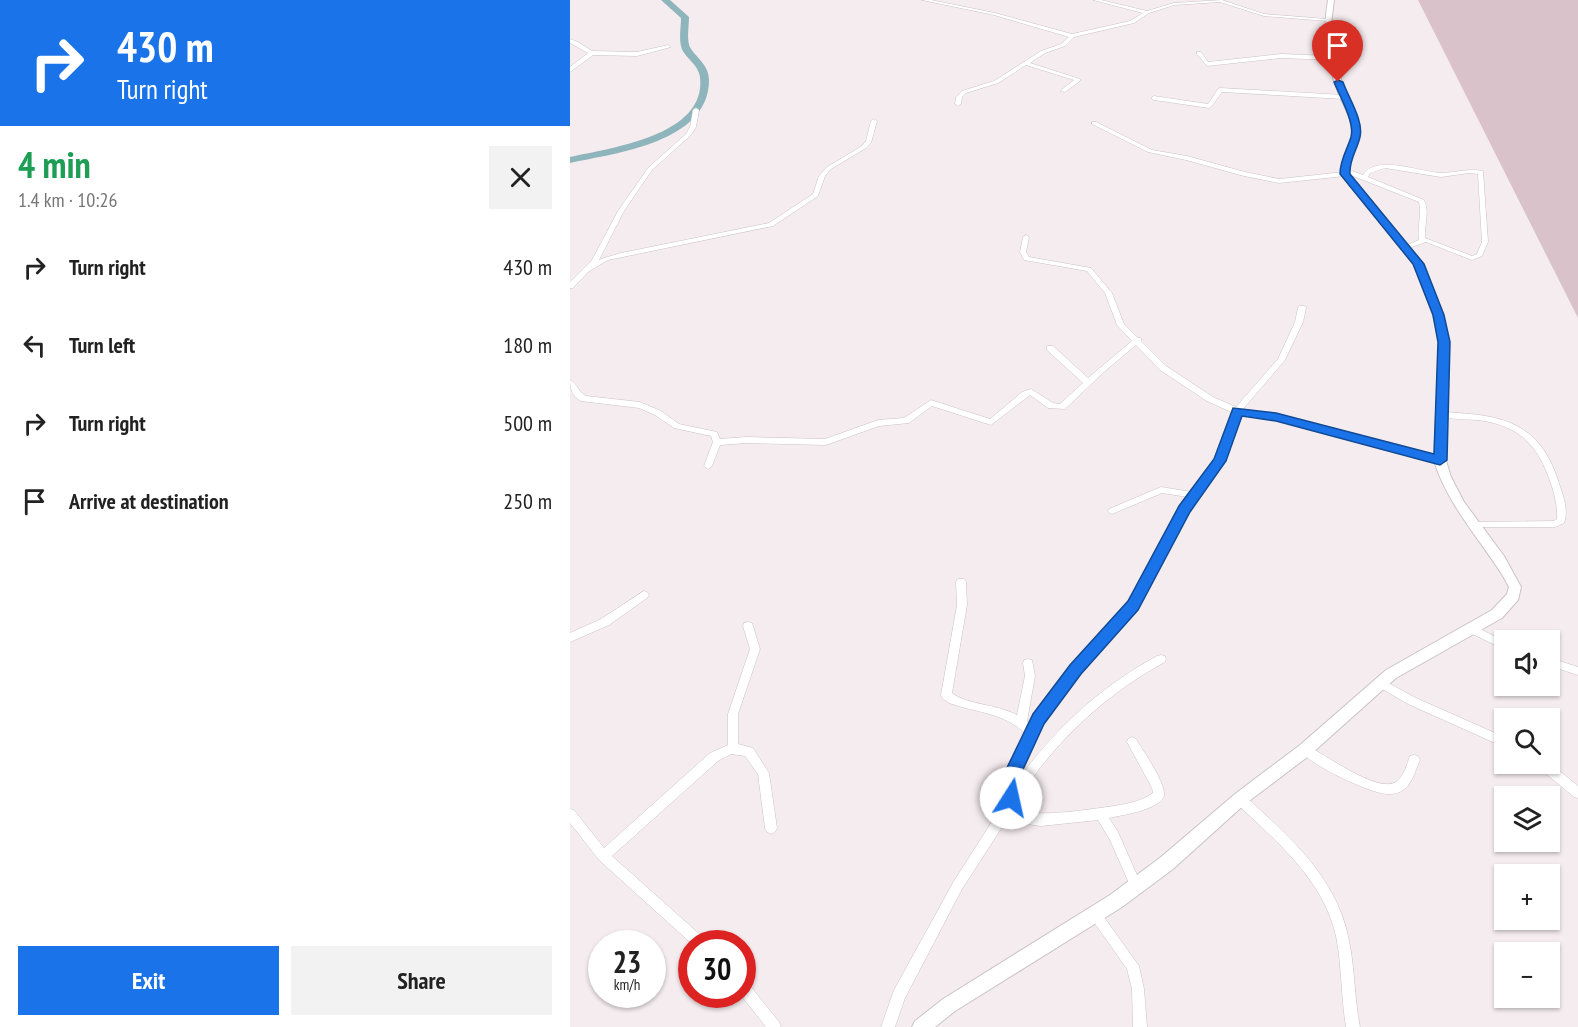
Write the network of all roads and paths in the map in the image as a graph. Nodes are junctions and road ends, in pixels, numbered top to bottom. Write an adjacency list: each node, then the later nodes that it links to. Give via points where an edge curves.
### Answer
1 (924, 0): 6 (street, via 995,14)
2 (1095, 0): 4 (street)
3 (1331, 0): 5 (street)
4 (1147, 12): 5 (street, via 1174,4 1211,1 1264,15); 6 (street, via 1132,22)
5 (1327, 20): 11 (street)
6 (1072, 36): 12 (street)
7 (570, 41): 9 (street)
8 (668, 47): 9 (street, via 628,55)
9 (592, 53): 13 (street)
10 (1199, 53): 11 (street, via 1207,63 1274,57)
11 (1332, 58): 15 (street)
12 (1028, 64): 14 (street, via 1078,80); 17 (street, via 996,82 964,92 958,97)
13 (570, 70)
14 (1064, 91)
15 (1344, 97): 16 (street, via 1220,90 1209,106); 21 (street, via 1356,135)
16 (1154, 98)
17 (958, 104)
18 (696, 110): 26 (street, via 688,135 642,178)
19 (874, 121): 26 (street, via 869,142 829,168 816,195 771,225 621,255)
20 (1094, 123): 21 (street, via 1150,151 1244,174 1280,181)
21 (1345, 172): 22 (street); 25 (street)
22 (1364, 179): 24 (street, via 1422,201); 24 (street, via 1368,172 1384,166 1442,175 1481,172 1485,242 1480,255 1472,258)
23 (1026, 237): 29 (street, via 1026,259 1082,266 1093,273 1112,301 1118,321)
24 (1422, 241): 25 (street)
25 (1404, 248): 34 (street, via 1418,264 1441,326)
26 (588, 270): 27 (street)
27 (570, 286)
28 (1302, 308): 33 (street, via 1281,360)
29 (1138, 340): 31 (street); 33 (street, via 1176,378)
30 (1050, 348): 31 (street)
31 (1087, 382): 35 (street, via 1062,407 1055,408 1028,393 991,422 931,403 906,421 878,423 826,442)
32 (570, 383): 35 (street, via 580,397 651,409 677,426 714,434)
33 (1238, 411): 36 (street, via 1276,417); 38 (street, via 1220,461)
34 (1442, 415): 36 (street); 40 (street, via 1502,421 1522,431 1548,461 1559,495 1563,512 1561,521 1555,524)
35 (717, 442): 37 (street)
36 (1440, 460): 40 (street, via 1447,484)
37 (708, 466)
38 (1194, 495): 39 (street, via 1160,490); 53 (street, via 1133,606 1055,695)
39 (1112, 511)
40 (1474, 525): 44 (street, via 1499,557 1515,587 1506,606)
41 (961, 582): 52 (street, via 962,605 946,694 954,701 1000,711)
42 (644, 595): 45 (street, via 605,622)
43 (748, 626): 56 (street, via 755,649 733,714)
44 (1472, 629): 46 (street); 51 (street, via 1405,665)
45 (570, 639)
46 (1494, 640)
47 (1161, 659): 61 (street, via 1102,696 1050,746)
48 (1028, 663): 52 (street, via 1030,676)
49 (1560, 665): 50 (street)
50 (1578, 671)
51 (1381, 683): 54 (street); 57 (street)
52 (1021, 722): 53 (street)
53 (1031, 732): 61 (street, via 1012,776)
54 (1494, 738)
55 (1132, 742): 63 (street, via 1153,774 1159,795 1155,801 1136,807)
56 (734, 748): 66 (street, via 749,752 763,773); 67 (street, via 714,757)
57 (1305, 750): 58 (street, via 1365,783 1385,789 1399,787); 62 (street)
58 (1414, 760)
59 (1555, 774): 60 (street)
60 (1578, 793)
61 (1011, 798): 65 (street)
62 (1240, 799): 68 (street); 76 (street, via 1303,859 1333,906 1342,936)
63 (1100, 813): 65 (street, via 1042,820); 68 (street)
64 (570, 814): 67 (street)
65 (1004, 815): 73 (street, via 952,895 899,995)
66 (771, 828)
67 (603, 856): 70 (street)
68 (1136, 886): 69 (street)
69 (1095, 914): 74 (street, via 949,1005); 75 (street, via 1133,966)
70 (686, 930)
71 (756, 1004): 72 (street)
72 (774, 1027)
73 (888, 1027)
74 (921, 1027)
75 (1140, 1027)
76 (1353, 1027)

